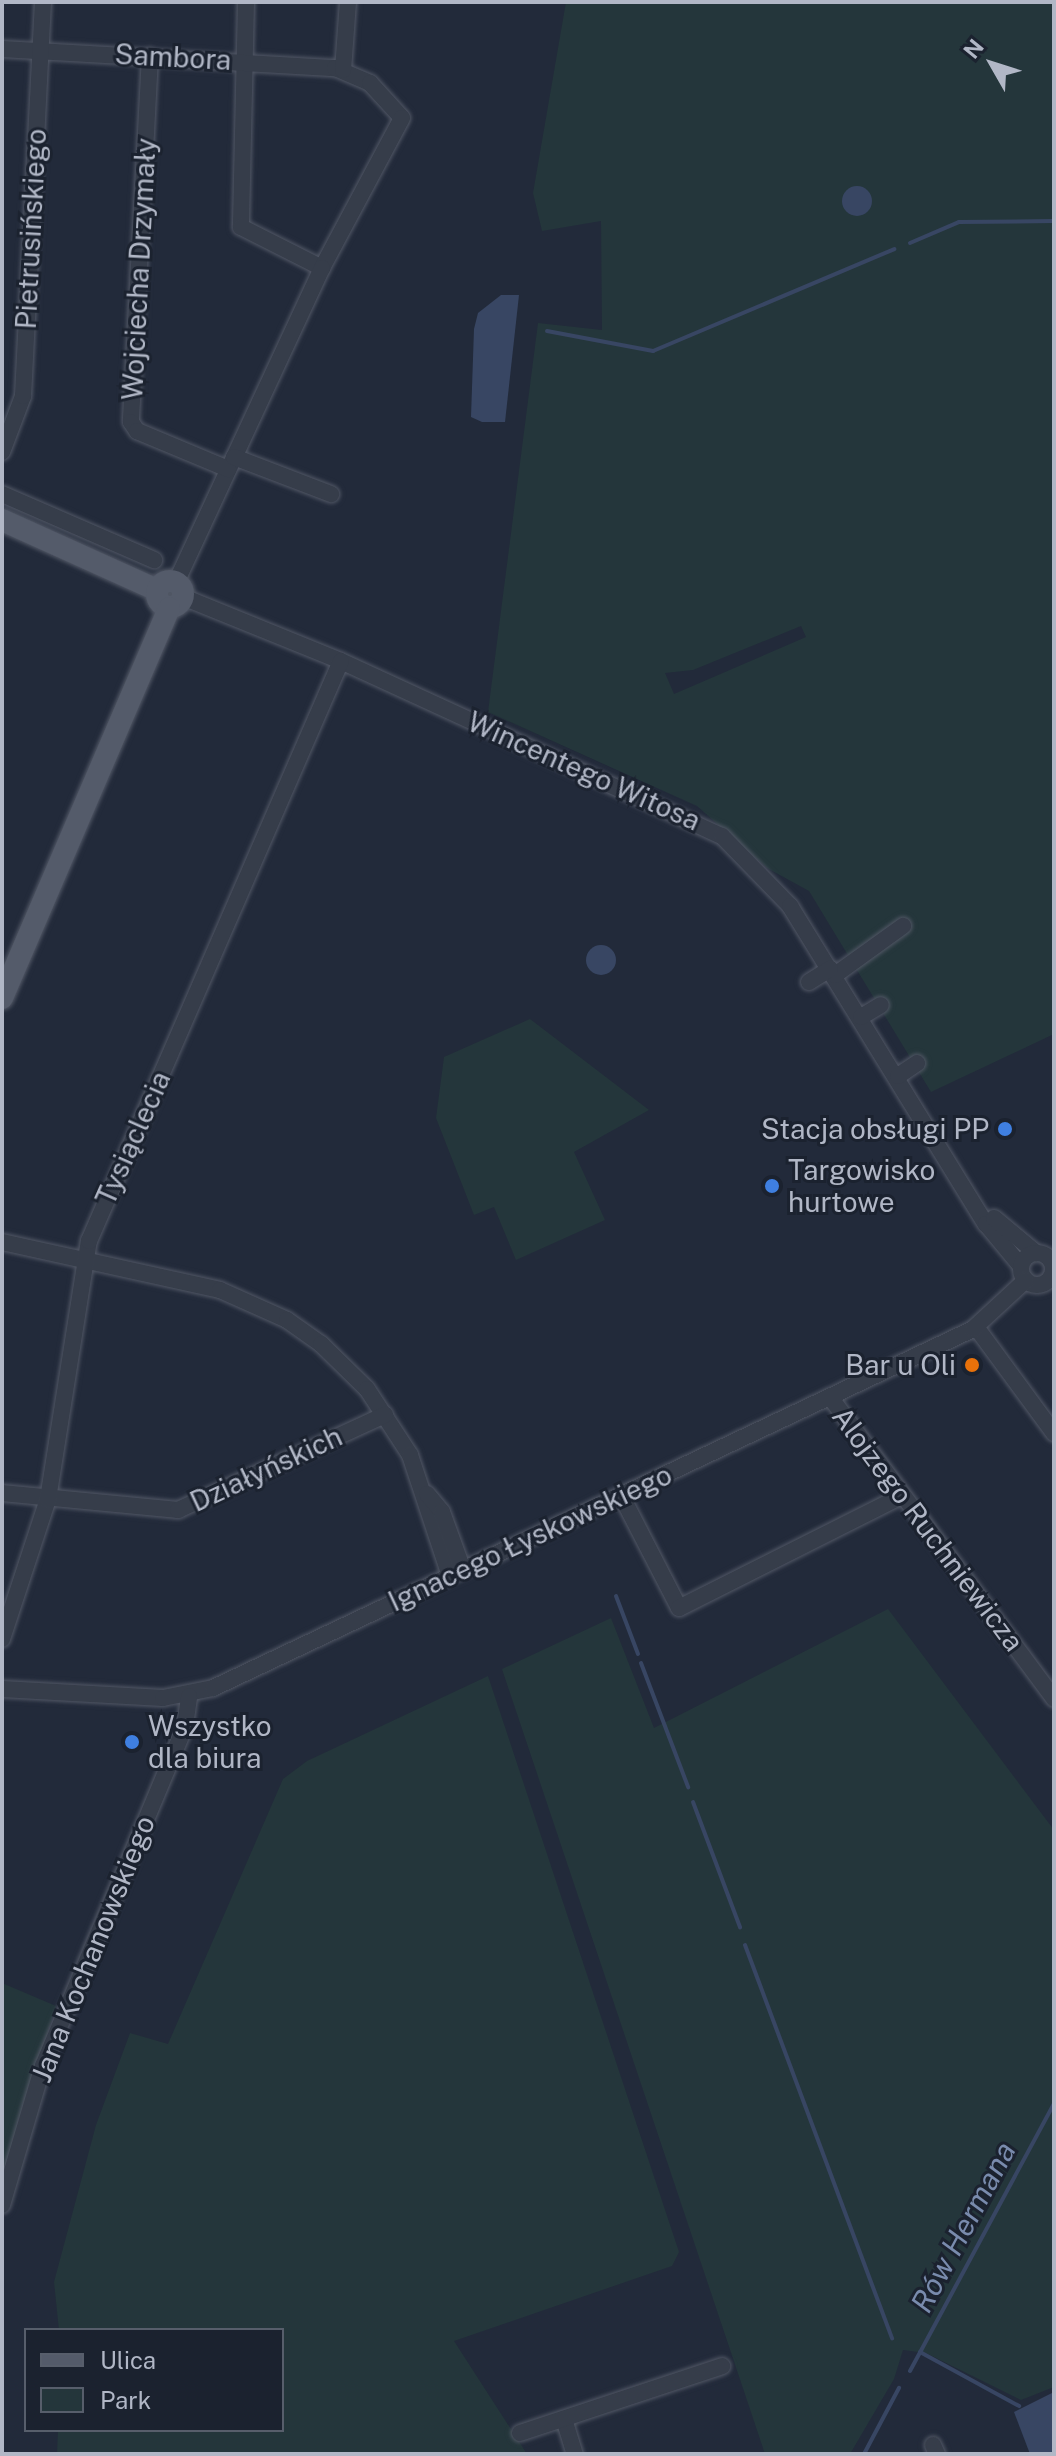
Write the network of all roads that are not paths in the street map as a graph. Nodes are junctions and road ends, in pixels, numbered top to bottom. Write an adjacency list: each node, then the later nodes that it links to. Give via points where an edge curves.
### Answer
1 (43, 2): 5 (street, Pietrusińskiego)
2 (246, 2): 7 (street)
3 (348, 2): 8 (street)
4 (2, 49): 5 (street, Sambora)
5 (39, 51): 6 (street, Sambora); 10 (street, Pietrusińskiego, via 24,382)
6 (150, 56): 7 (street, Sambora); 11 (street, Wojciecha Drzymały, via 131,422 137,431)
7 (244, 60): 8 (street, Sambora); 9 (street, via 241,227)
8 (343, 70): 9 (street, Sambora, via 370,83 402,118)
9 (322, 268): 11 (street)
10 (2, 452)
11 (231, 463): 13 (street); 16 (street)
12 (2, 494): 15 (street)
13 (331, 494)
14 (2, 520): 16 (main road)
15 (154, 560)
16 (171, 594): 17 (street, Wincentego Witosa); 21 (main road)
17 (341, 661): 19 (street, Wincentego Witosa, via 710,828 775,889); 29 (street, Tysiąclecia, via 100,1213)
18 (903, 926): 19 (street)
19 (832, 972): 20 (street); 23 (street, Wincentego Witosa)
20 (809, 982)
21 (2, 998)
22 (881, 1005): 23 (street)
23 (861, 1017): 25 (street, Wincentego Witosa)
24 (917, 1063): 25 (street)
25 (898, 1076): 26 (street, Wincentego Witosa)
26 (978, 1203): 28 (street, Wincentego Witosa); 31 (street, Wincentego Witosa)
27 (2, 1242): 29 (street)
28 (1036, 1253): 30 (street, Wincentego Witosa); 31 (street, Ignacego Łyskowskiego)
29 (86, 1260): 34 (street, via 220,1290 287,1320 344,1364); 39 (street, Tysiąclecia)
30 (1053, 1268): 31 (street, via 1042,1284)
31 (1024, 1273): 32 (street, Ignacego Łyskowskiego)
32 (976, 1327): 33 (street, Ignacego Łyskowskiego); 35 (street)
33 (830, 1397): 37 (street, Ignacego Łyskowskiego); 38 (street, Alojzego Ruchniewicza)
34 (385, 1415): 39 (street, Działyńskich, via 178,1510); 40 (street, via 426,1493)
35 (1054, 1433)
36 (2, 1493): 39 (street, Działyńskich)
37 (621, 1495): 38 (street, via 679,1608); 40 (street, Ignacego Łyskowskiego)
38 (902, 1496): 44 (street, Alojzego Ruchniewicza)
39 (48, 1499): 41 (street, Tysiąclecia)
40 (456, 1573): 43 (street, Ignacego Łyskowskiego)
41 (2, 1639)
42 (2, 1689): 43 (street, Ignacego Łyskowskiego)
43 (189, 1696): 45 (street, Jana Kochanowskiego, via 185,1726 43,2066)
44 (1054, 1699)
45 (2, 2205)
46 (722, 2366): 47 (street)
47 (564, 2419): 48 (street); 49 (street)
48 (520, 2433)
49 (575, 2454)

